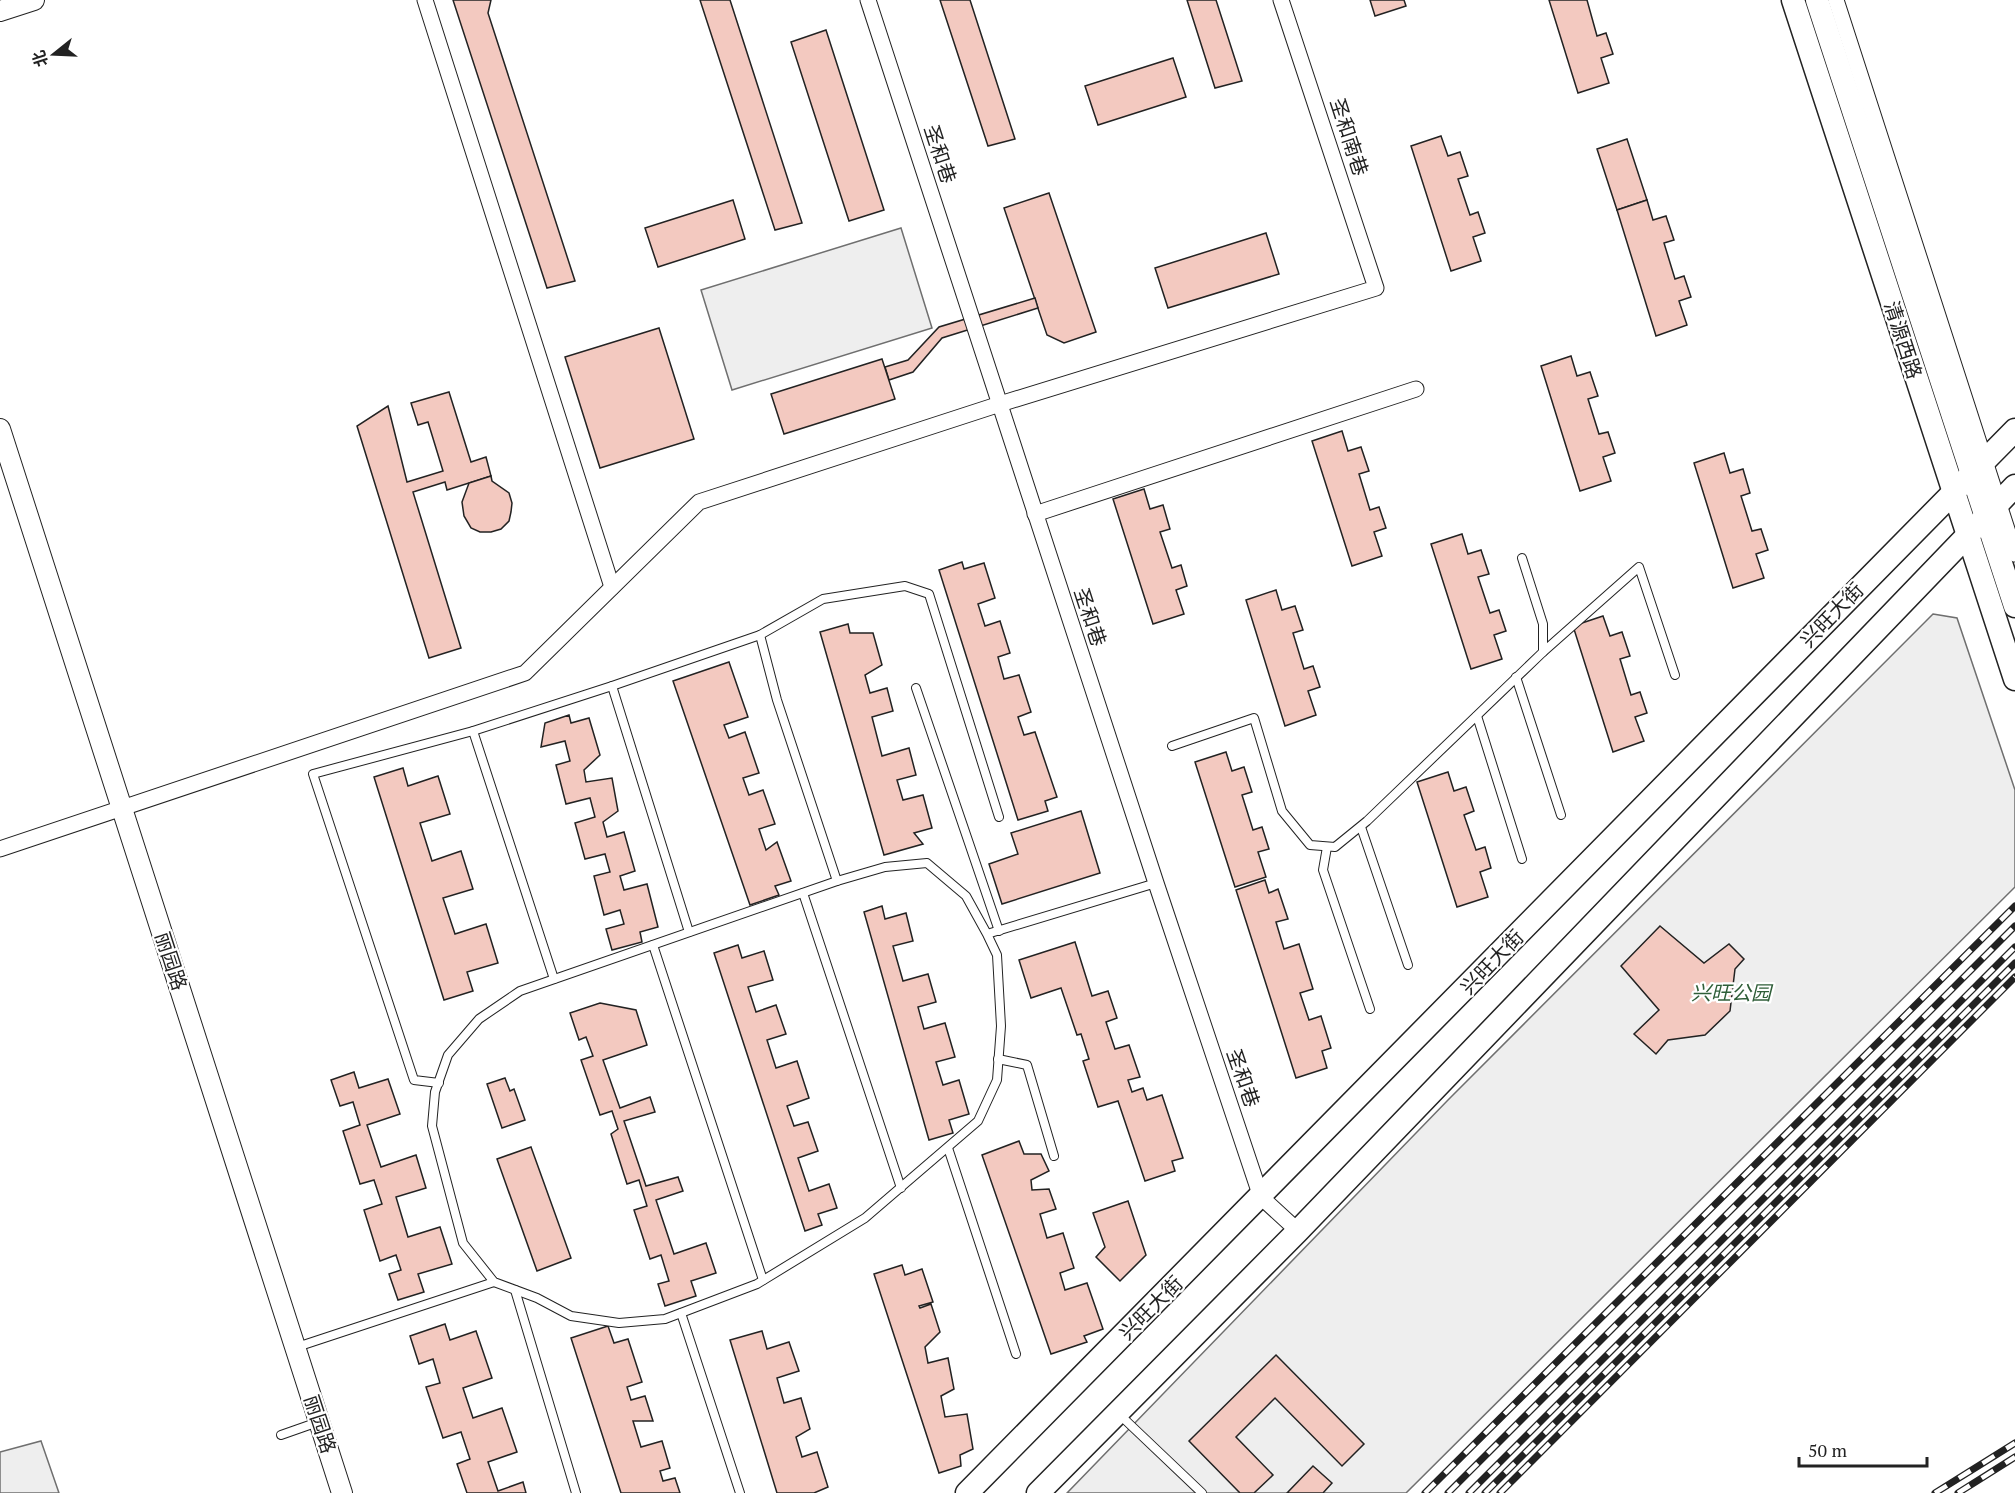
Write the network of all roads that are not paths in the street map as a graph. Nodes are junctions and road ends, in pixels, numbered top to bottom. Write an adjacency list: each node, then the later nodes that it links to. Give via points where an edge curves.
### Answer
1 (34, 0): 8 (street)
2 (425, 0): 21 (street)
3 (868, 0): 10 (street, 圣和巷)
4 (1281, 0): 10 (street, 圣和南巷, via 1376,288)
5 (1793, 0): 15 (main road, 清源西路)
6 (1817, 0): 13 (main road, 清源西路)
7 (1836, 0): 13 (street, 清源西路)
8 (0, 11)
9 (1416, 388): 17 (street)
10 (1000, 404): 17 (street, 圣和巷); 21 (street, via 699,502)
11 (0, 429): 33 (street, 丽园路)
12 (2015, 430): 13 (main road, 兴旺大街)
13 (1978, 468): 15 (main road, 兴旺大街); 16 (main road, 清源西路)
14 (2015, 486): 16 (main road)
15 (1953, 493): 18 (main road, 清源西路); 55 (main road, 兴旺大街)
16 (1992, 510): 18 (main road); 19 (street, 清源西路); 22 (main road, 清源西路)
17 (1035, 514): 41 (street, 圣和巷)
18 (1967, 536): 27 (main road, 清源西路); 56 (main road)
19 (2015, 554)
20 (1522, 558): 24 (lane, via 1543,624)
21 (612, 587): 33 (street, via 525,673)
22 (2015, 606)
23 (760, 635): 28 (lane); 35 (lane, via 823,599 905,586 929,594); 40 (lane, via 777,700)
24 (1543, 651): 25 (lane, via 1639,567); 26 (lane)
25 (1675, 675)
26 (1516, 677): 30 (lane); 34 (lane)
27 (2015, 679)
28 (612, 686): 31 (lane); 44 (lane)
29 (916, 688): 43 (lane)
30 (1477, 716): 36 (lane); 39 (lane)
31 (473, 731): 48 (lane); 51 (lane, via 313,774 414,1080)
32 (1172, 746): 37 (lane, via 1254,717 1282,811 1310,845)
33 (121, 808): 38 (street); 61 (street, 丽园路)
34 (1561, 815)
35 (999, 817)
36 (1361, 827): 37 (lane, via 1335,847); 47 (lane)
37 (1327, 847): 49 (lane, via 1323,870)
38 (0, 849)
39 (1522, 859)
40 (837, 881): 42 (lane); 45 (lane, via 885,867 927,863 966,896)
41 (1156, 883): 43 (lane); 55 (street, 圣和巷)
42 (803, 893): 44 (lane); 54 (lane)
43 (999, 931): 45 (lane)
44 (689, 932): 46 (lane)
45 (987, 934): 50 (lane, via 997,955 1001,1026)
46 (653, 945): 48 (lane); 57 (lane)
47 (1408, 965)
48 (554, 979): 51 (lane, via 520,991 478,1019 448,1055)
49 (1370, 1010)
50 (998, 1059): 52 (lane, via 996,1080 978,1121); 53 (lane, via 1027,1065)
51 (439, 1083): 58 (lane, via 432,1126 463,1243)
52 (948, 1148): 54 (lane); 62 (lane)
53 (1054, 1156)
54 (901, 1188): 57 (lane, via 866,1218)
55 (1262, 1197): 56 (street, 圣和巷); 69 (main road, 兴旺大街)
56 (1298, 1231): 63 (main road)
57 (763, 1280): 60 (lane)
58 (494, 1282): 59 (lane); 61 (lane)
59 (515, 1290): 60 (lane, via 571,1316 619,1323); 67 (lane)
60 (681, 1314): 68 (lane)
61 (295, 1347): 64 (street, 丽园路)
62 (1016, 1354)
63 (1117, 1412): 70 (main road); 71 (lane)
64 (319, 1422): 65 (lane); 66 (street, 丽园路)
65 (281, 1435)
66 (342, 1493)
67 (576, 1493)
68 (740, 1493)
69 (967, 1493)
70 (1038, 1493)
71 (1202, 1493)

